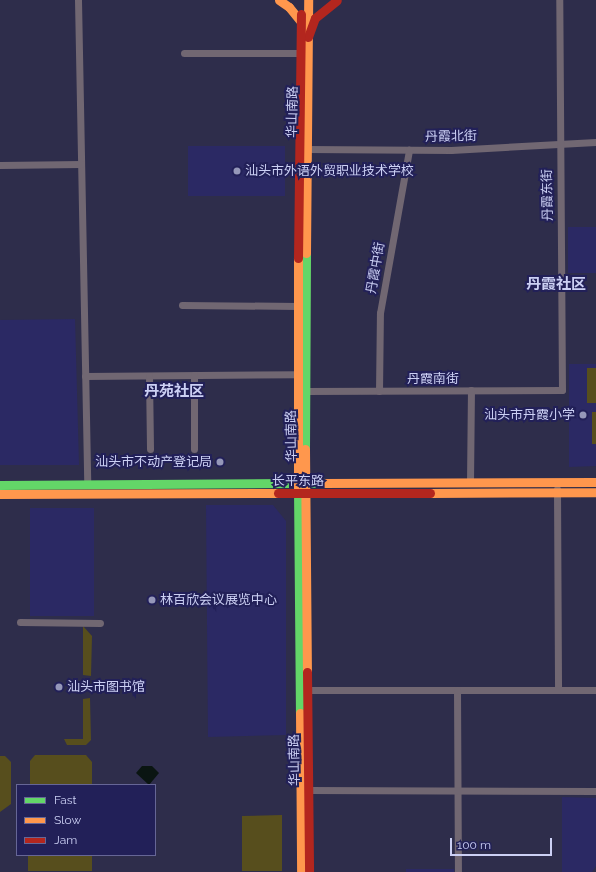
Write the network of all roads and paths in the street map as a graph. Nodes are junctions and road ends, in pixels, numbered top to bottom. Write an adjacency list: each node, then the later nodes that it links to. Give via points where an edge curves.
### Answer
1 (78, 0): 15 (street)
2 (278, 0): 7 (street, via 289,7)
3 (301, 0): 7 (street, 华山南路)
4 (308, 0): 8 (street, 华山南路)
5 (337, 0): 8 (street, via 314,18)
6 (559, 0): 12 (street, 丹霞东街)
7 (301, 22): 10 (street, 华山南路)
8 (308, 37): 13 (street, 华山南路)
9 (184, 53): 10 (street)
10 (300, 53): 18 (street, 华山南路)
11 (596, 142): 12 (street, 丹霞北街)
12 (559, 144): 14 (street, 丹霞北街); 24 (street, 丹霞东街)
13 (306, 149): 14 (street, 丹霞北街); 25 (street, 华山南路)
14 (409, 150): 26 (street, 丹霞中街, via 380,313)
15 (81, 164): 16 (street); 21 (street)
16 (0, 165)
17 (182, 305): 18 (street)
18 (298, 306): 19 (street, 华山南路)
19 (298, 374): 20 (street); 34 (street, 华山南路)
20 (194, 375): 22 (street); 28 (street)
21 (85, 376): 22 (street); 32 (street)
22 (149, 376): 27 (street)
23 (471, 390): 24 (street, 丹霞南街); 26 (street, 丹霞南街); 30 (street)
24 (562, 390)
25 (305, 391): 26 (street, 丹霞南街); 34 (street, 华山南路)
26 (379, 391)
27 (150, 449)
28 (194, 449)
29 (596, 482): 33 (street, 长平东路)
30 (470, 483): 33 (street, 长平东路); 34 (street, 长平东路)
31 (0, 485): 32 (street, 长平东路)
32 (87, 485): 34 (street, 长平东路)
33 (557, 488): 34 (street, 长平东路); 35 (street, 长平东路); 41 (street)
34 (302, 490): 36 (street, 长平东路); 39 (street, 华山南路); 46 (street, 华山南路)
35 (596, 492)
36 (0, 494)
37 (20, 622): 38 (street)
38 (100, 623)
39 (307, 690): 40 (street); 43 (street, 华山南路)
40 (457, 690): 41 (street); 44 (street)
41 (558, 690): 42 (street)
42 (596, 690)
43 (308, 790): 44 (street); 47 (street, 华山南路)
44 (457, 790): 45 (street); 48 (street)
45 (596, 791)
46 (301, 872)
47 (309, 872)
48 (458, 872)

